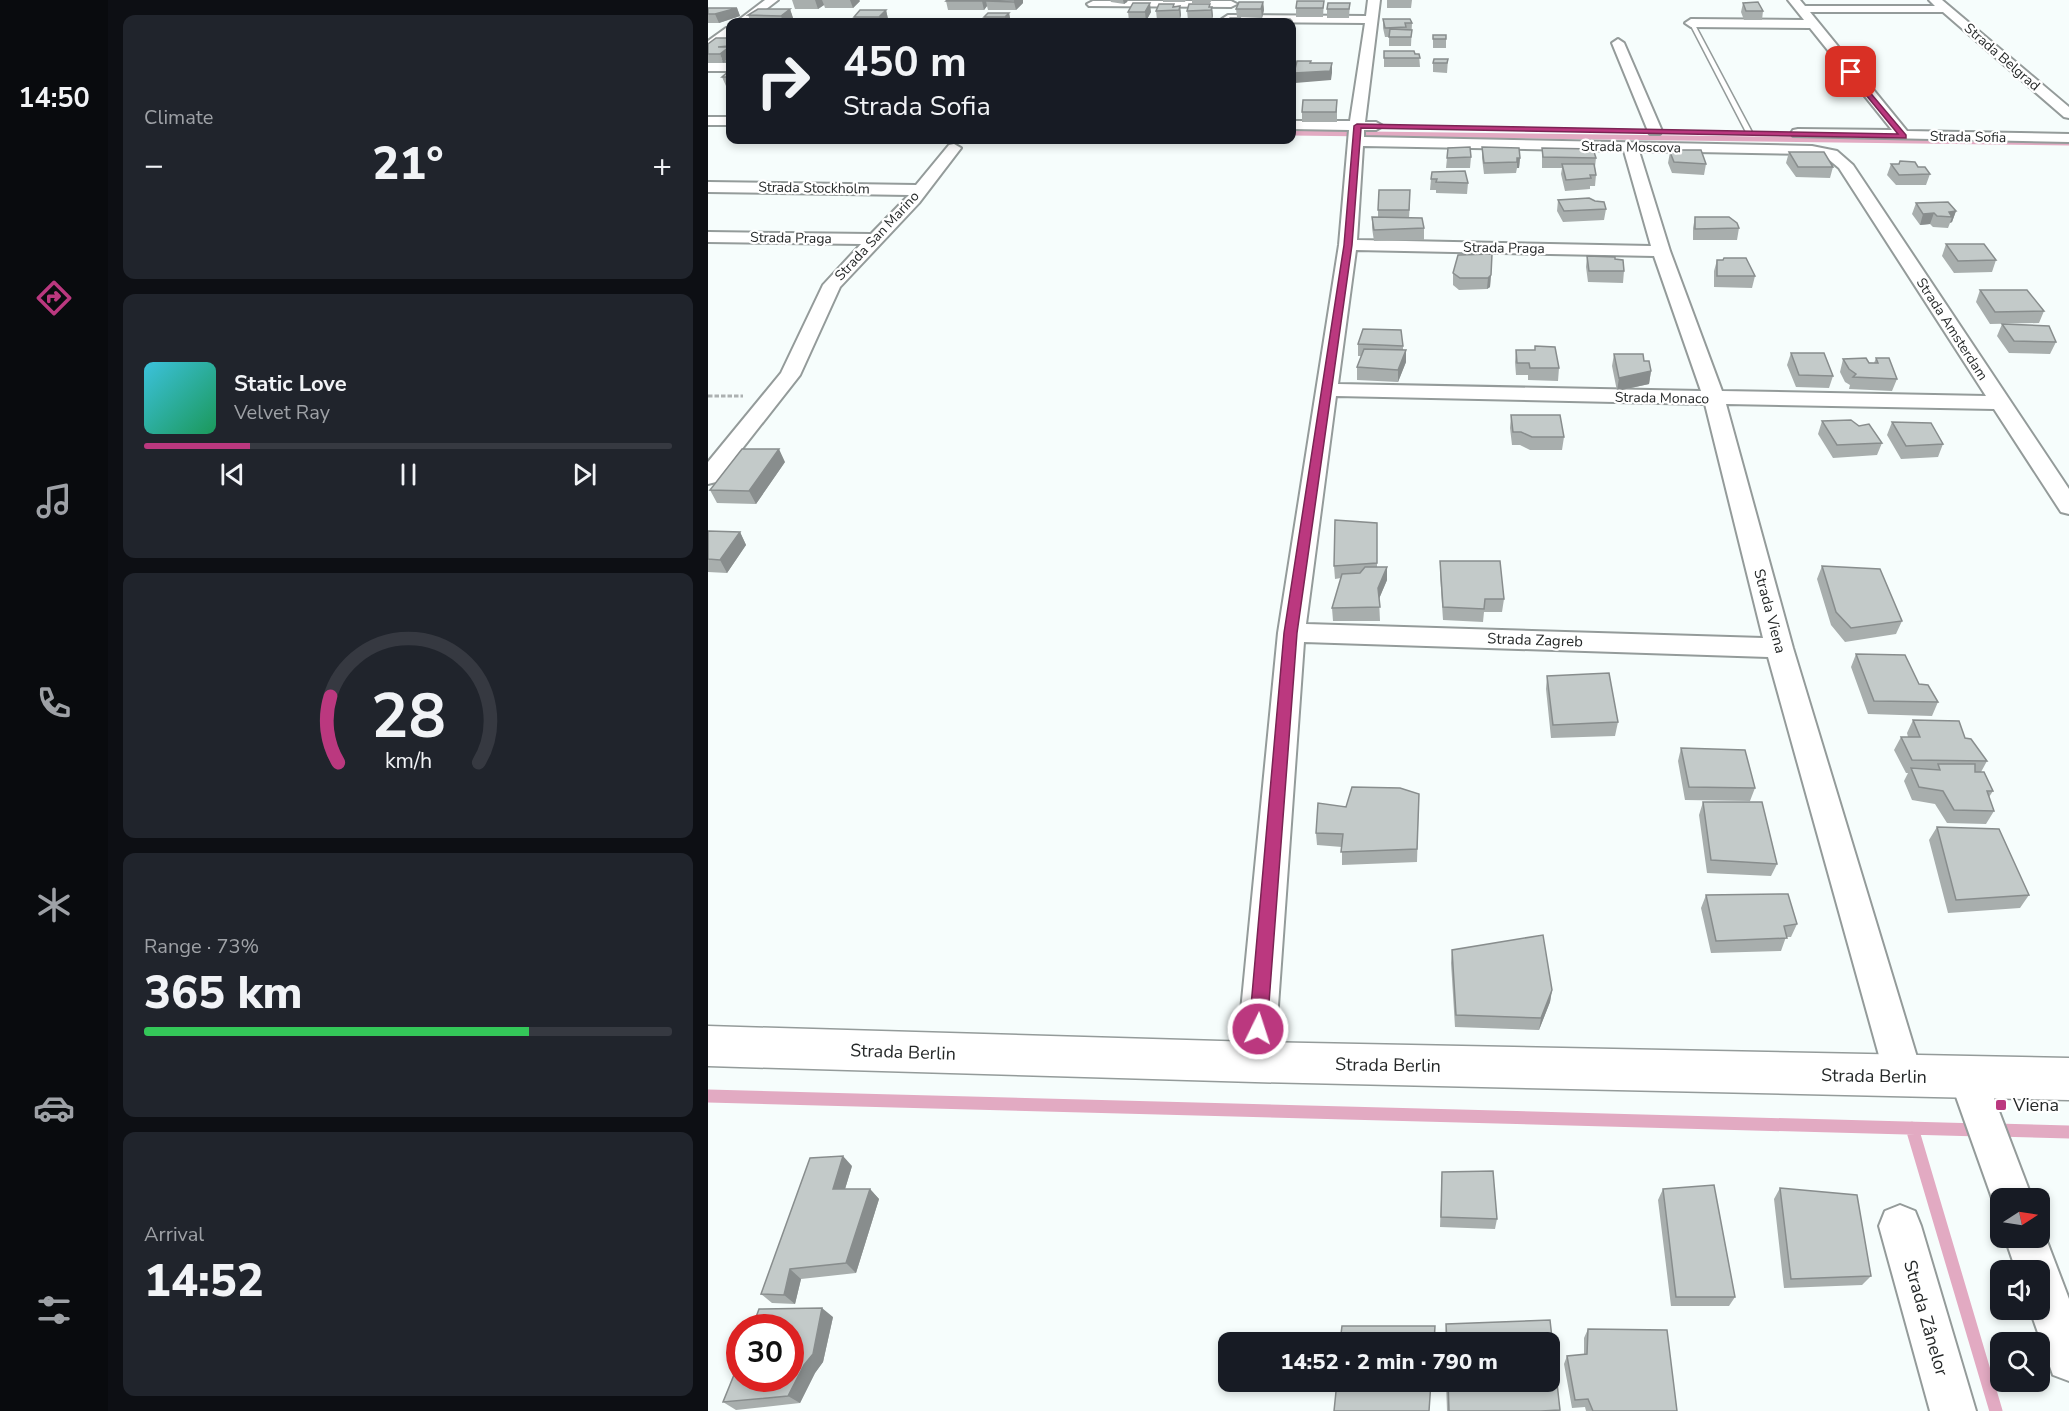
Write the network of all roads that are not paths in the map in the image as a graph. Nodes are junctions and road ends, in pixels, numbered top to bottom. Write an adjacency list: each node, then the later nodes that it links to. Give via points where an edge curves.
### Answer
1 (772, 0): 8 (street)
2 (1374, 0): 10 (street)
3 (1935, 0): 7 (street, Strada Belgrad)
4 (1232, 2): 6 (street); 9 (street)
5 (1797, 4): 7 (street); 13 (street)
6 (1091, 6)
7 (1946, 9): 19 (street, Strada Belgrad)
8 (747, 18)
9 (1228, 18)
10 (1372, 20): 11 (street); 26 (street)
11 (1296, 21)
12 (1691, 23): 13 (street); 24 (lane)
13 (1811, 24): 28 (street)
14 (726, 34): 16 (street)
15 (1618, 43): 27 (street, Strada Viena)
16 (708, 47)
17 (708, 66): 18 (street)
18 (726, 67)
19 (2069, 114)
20 (708, 121): 21 (street)
21 (726, 121)
22 (1296, 126): 26 (street)
23 (1393, 127): 26 (street)
24 (1750, 132)
25 (1785, 133): 28 (street, Strada Sofia)
26 (1358, 134): 27 (street, Strada Moscova); 36 (street)
27 (1648, 135): 31 (street, Strada Moscova); 37 (street, Strada Viena)
28 (1904, 136): 29 (street, Strada Sofia)
29 (2069, 138)
30 (954, 148): 33 (street, Strada San Marino)
31 (1832, 154): 40 (street, Strada Amsterdam, via 1845,165)
32 (708, 187): 33 (street, Strada Stockholm)
33 (920, 190): 35 (street, Strada San Marino)
34 (708, 237): 35 (street, Strada Praga)
35 (875, 239): 41 (street, Strada San Marino, via 832,285 790,375)
36 (1348, 245): 37 (street, Strada Praga); 38 (street)
37 (1661, 251): 39 (street, Strada Viena)
38 (1325, 390): 39 (street, Strada Monaco); 43 (street)
39 (1714, 399): 40 (street, Strada Monaco); 44 (street, Strada Viena)
40 (2000, 403): 42 (street, Strada Amsterdam)
41 (708, 477)
42 (2069, 507)
43 (1291, 633): 44 (street, Strada Zagreb); 46 (street)
44 (1779, 648): 47 (street, Strada Viena)
45 (708, 1046): 46 (street, Strada Berlin)
46 (1255, 1062): 47 (street, Strada Berlin)
47 (1904, 1077): 49 (street, Strada Berlin)
48 (2069, 1079): 49 (street, Strada Berlin)
49 (1981, 1113): 50 (street)
50 (2008, 1188)
51 (1900, 1226): 54 (street, Strada Zânelor)
52 (2050, 1306): 53 (street)
53 (2069, 1359)
54 (1953, 1411)

